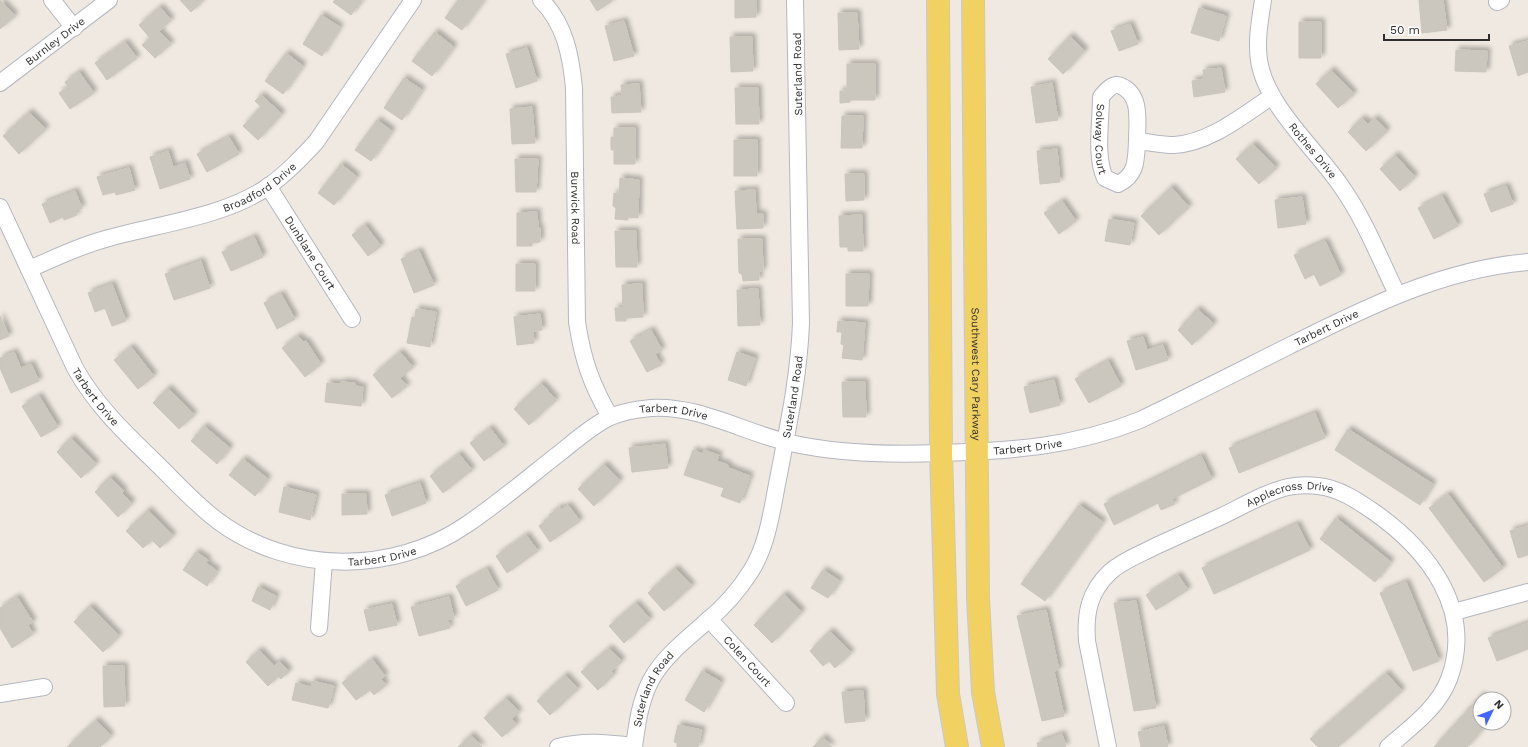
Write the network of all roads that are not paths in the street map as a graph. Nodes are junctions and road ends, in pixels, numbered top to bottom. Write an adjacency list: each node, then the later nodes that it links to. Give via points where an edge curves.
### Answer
1 (52, 0): 9 (street)
2 (109, 0): 9 (street, Burnley Drive)
3 (412, 0): 13 (street, Broadford Drive, via 316,142 301,159)
4 (541, 0): 19 (street, Burwick Road, via 565,38 571,58 574,88 577,322 582,354 589,376)
5 (795, 0): 20 (street, Suterland Road, via 801,323 796,382)
6 (938, 0): 21 (main road)
7 (973, 0): 22 (main road, Southwest Cary Parkway)
8 (1263, 0): 11 (street, Rothes Drive, via 1258,50 1262,74)
9 (74, 28): 10 (street, Burnley Drive)
10 (0, 83)
11 (1272, 97): 12 (street, via 1227,126 1196,140 1174,145); 17 (street, Rothes Drive, via 1356,209)
12 (1137, 141): 12 (street, Solway Court, via 1133,172 1127,180 1118,184 1105,178 1100,157 1102,97 1111,86 1118,84 1133,95 1136,105)
13 (268, 186): 16 (street, Broadford Drive, via 214,211 102,240); 18 (street, Dunblane Court)
14 (0, 207): 16 (street, Tarbert Drive)
15 (1528, 262): 17 (street, Tarbert Drive, via 1463,274)
16 (29, 269): 23 (street, Tarbert Drive, via 89,393 145,452 202,508 232,530 284,553)
17 (1397, 294): 22 (street, Tarbert Drive, via 1125,426 1024,450)
18 (352, 319)
19 (610, 417): 20 (street, Tarbert Drive, via 649,408 681,410); 23 (street, Tarbert Drive, via 450,536 394,557 355,562)
20 (785, 442): 21 (street, Tarbert Drive, via 861,454); 26 (street, Suterland Road, via 768,529 758,559 738,590)
21 (941, 453): 22 (street, Tarbert Drive); 33 (main road, via 948,694)
22 (977, 453): 34 (main road, Southwest Cary Parkway, via 978,598 983,676)
23 (324, 561): 27 (street)
24 (1528, 592): 25 (street)
25 (1454, 612): 35 (street, Applecross Drive, via 1447,592 1426,560 1397,529 1345,494 1319,486 1290,486 1280,489 1121,564 1110,572 1094,593 1086,614 1087,641); 36 (street, Applecross Drive, via 1454,656 1450,678 1444,691 1423,716)
26 (709, 619): 30 (street, Colen Court); 31 (street, Suterland Road, via 663,662 651,680 642,702)
27 (319, 628)
28 (44, 687): 29 (street)
29 (0, 694)
30 (786, 703)
31 (634, 746): 32 (street, via 577,742)
32 (558, 747)
33 (957, 747)
34 (993, 747)
35 (1108, 747)
36 (1388, 747)

